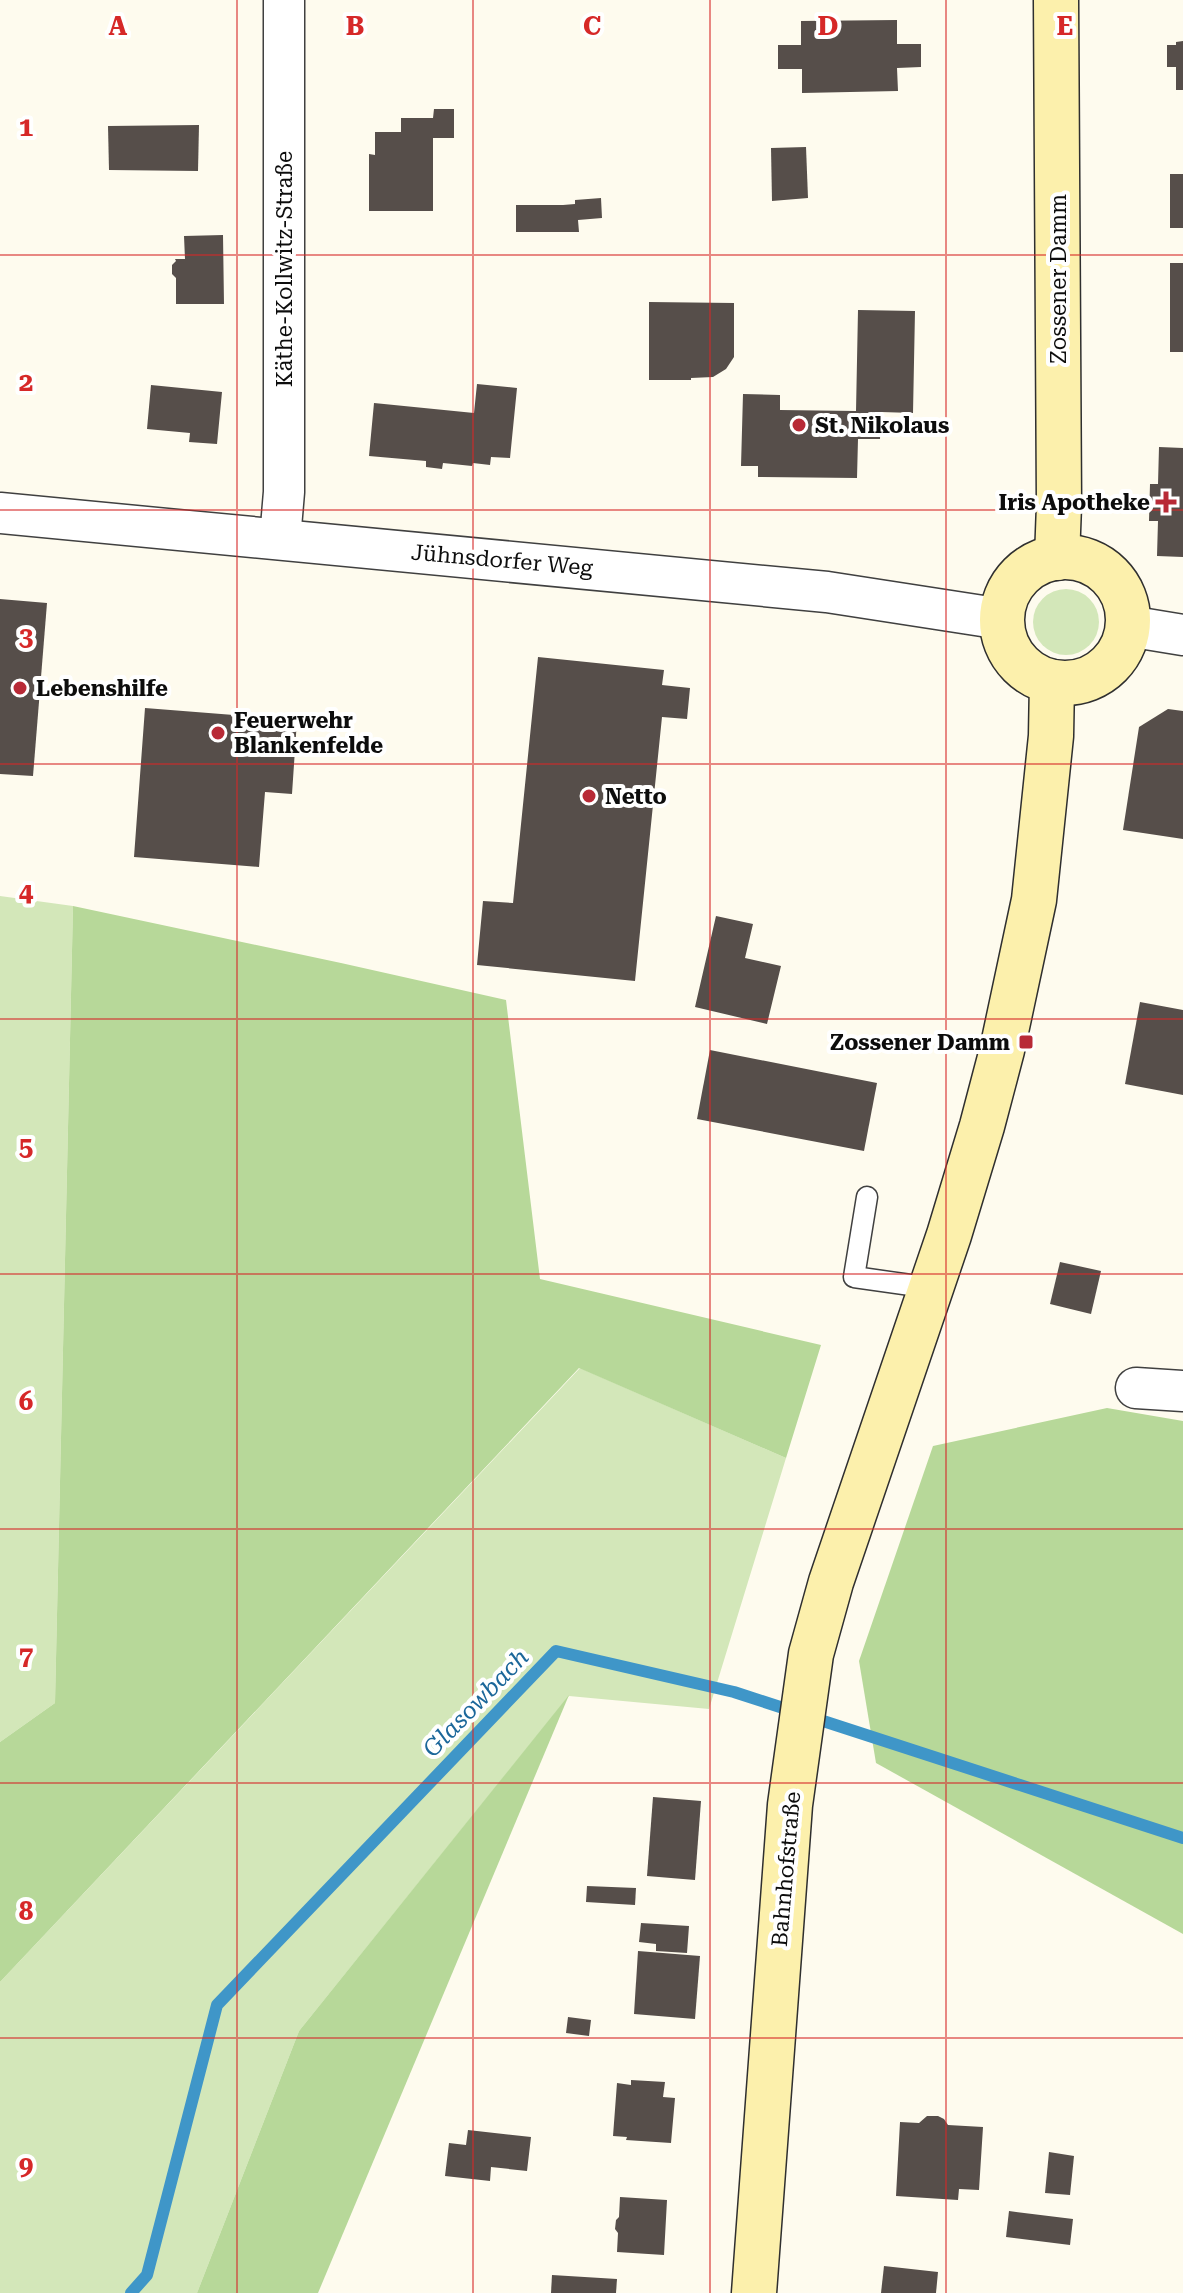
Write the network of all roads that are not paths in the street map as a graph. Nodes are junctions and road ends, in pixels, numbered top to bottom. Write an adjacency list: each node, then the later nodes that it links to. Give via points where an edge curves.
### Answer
1 (284, 0): 4 (street, Käthe-Kollwitz-Straße)
2 (1056, 0): 5 (main road, Zossener Damm)
3 (0, 513): 4 (street, Jühnsdorfer Weg)
4 (280, 539): 6 (street, Jühnsdorfer Weg, via 827,592)
5 (1057, 558): 6 (main road, via 1040,562 1012,585); 7 (main road, via 1076,558 1109,575 1127,607)
6 (1002, 619): 9 (main road, via 1005,640 1016,659 1032,674)
7 (1128, 626): 8 (street); 9 (main road, via 1123,647 1111,664 1093,677)
8 (1183, 635)
9 (1052, 682): 11 (main road, via 1034,900 1002,1050)
10 (867, 1197): 11 (lane, via 854,1277)
11 (932, 1288): 14 (main road, Bahnhofstraße, via 811,1654 790,1805)
12 (1136, 1388): 13 (street)
13 (1183, 1391)
14 (754, 2293)

